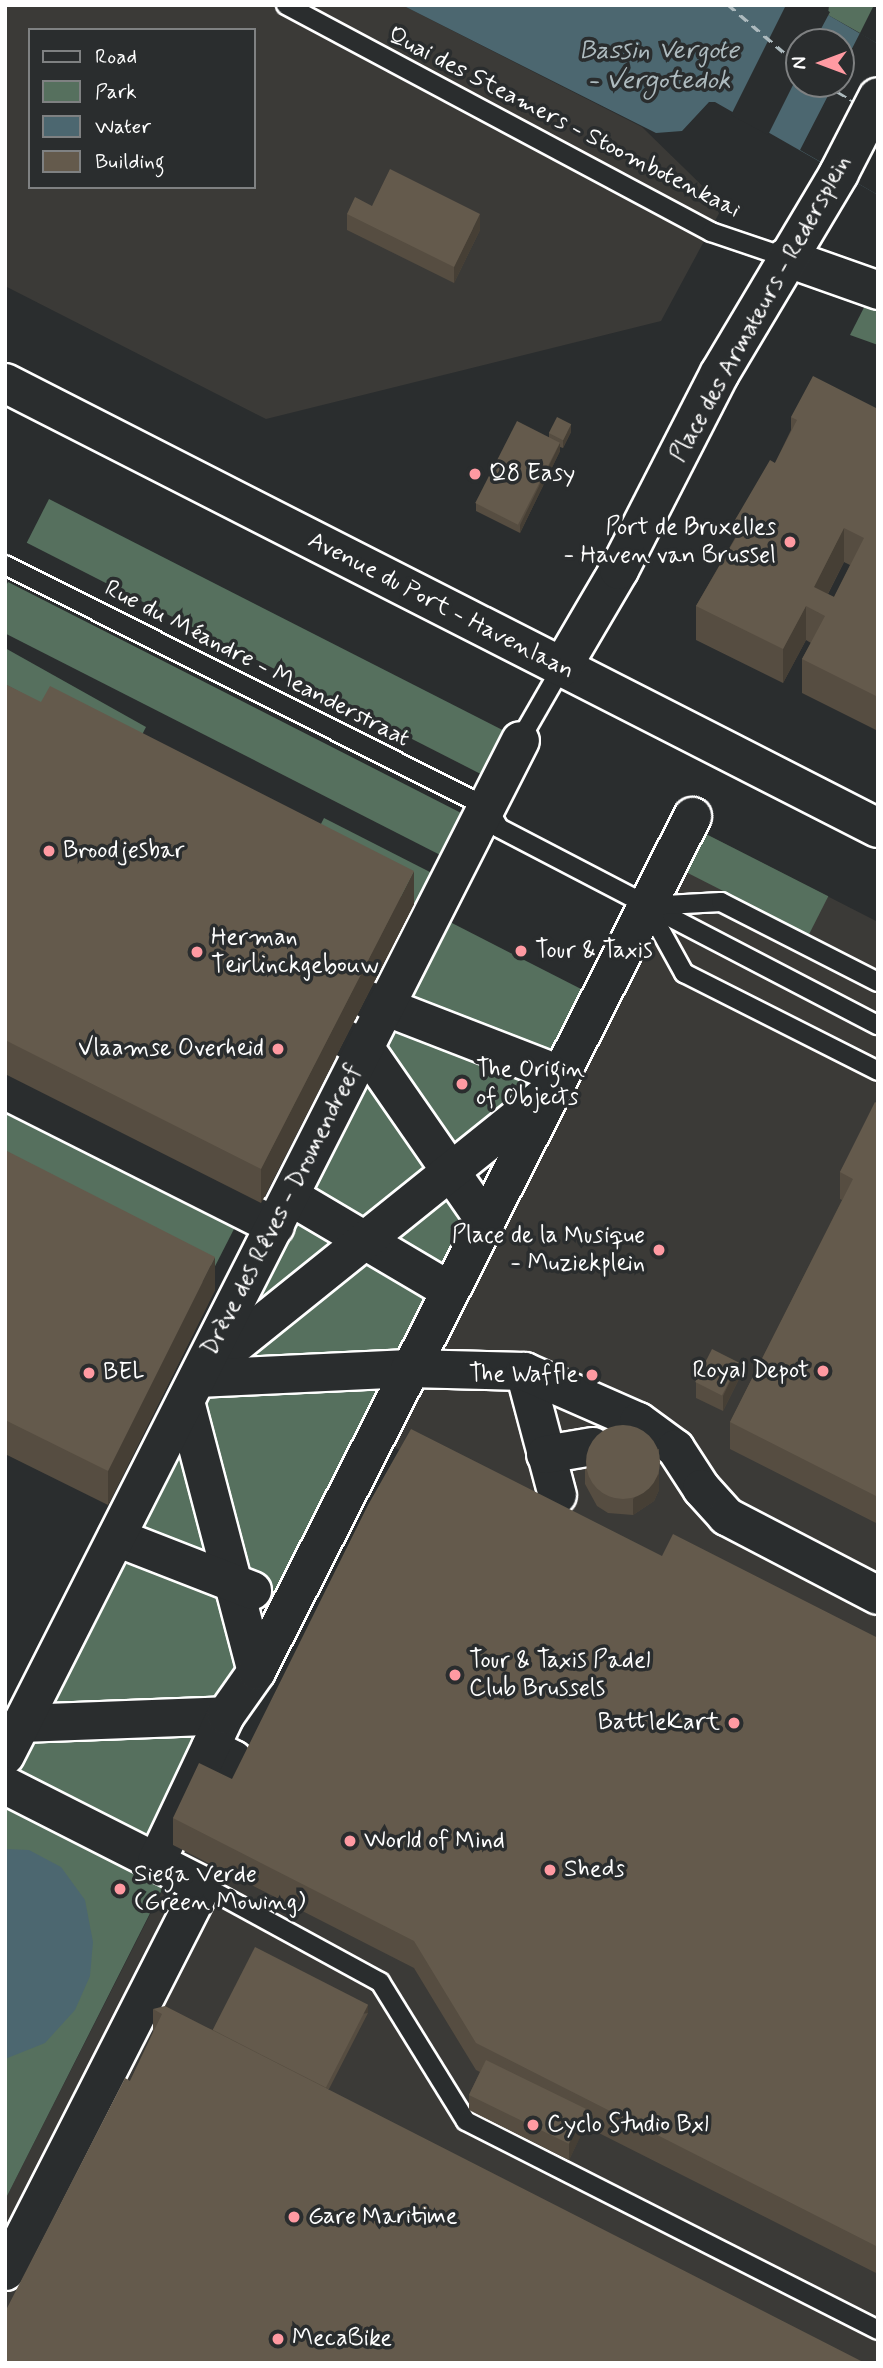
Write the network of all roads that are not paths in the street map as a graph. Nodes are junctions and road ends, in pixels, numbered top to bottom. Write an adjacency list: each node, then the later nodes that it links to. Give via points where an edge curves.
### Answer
1 (286, 5): 3 (lane, Quai des Steamers - Stoombotenkaai, via 711,232)
2 (878, 97): 3 (street, Place des Armateurs - Redersplein, via 839,173)
3 (785, 257): 4 (street); 7 (street, Place des Armateurs - Redersplein)
4 (878, 290)
5 (5, 383): 7 (street, Avenue du Port - Havenlaan)
6 (5, 565): 9 (lane, Rue du Méandre - Meanderstraat)
7 (562, 667): 8 (lane, Drève des Rêves - Dromendreef); 11 (street, Avenue du Port - Havenlaan)
8 (520, 740): 9 (street, Drève des Rêves - Dromendreef)
9 (487, 807): 12 (lane, via 499,828); 14 (street, Drève des Rêves - Dromendreef)
10 (692, 816): 12 (street)
11 (878, 828)
12 (647, 906): 13 (lane, via 721,902); 15 (lane); 17 (lane, via 684,973); 18 (street)
13 (878, 982)
14 (376, 1002): 16 (street, Drève des Rêves - Dromendreef); 18 (street)
15 (878, 1025)
16 (355, 1043): 20 (street); 21 (street, Drève des Rêves - Dromendreef)
17 (878, 1071)
18 (555, 1083): 20 (street); 22 (street)
19 (5, 1090): 21 (street)
20 (450, 1171): 22 (street); 23 (street)
21 (282, 1211): 23 (street); 25 (street, Drève des Rêves - Dromendreef)
22 (484, 1220): 26 (street)
23 (365, 1240): 26 (street); 29 (street)
24 (210, 1269): 25 (street)
25 (244, 1286): 29 (street, Drève des Rêves - Dromendreef)
26 (449, 1290): 27 (street)
27 (409, 1368): 28 (street); 29 (street); 30 (street)
28 (524, 1371): 32 (street, via 573,1453); 35 (street, via 638,1421 675,1448 726,1516)
29 (194, 1384): 33 (street, Drève des Rêves - Dromendreef); 34 (street)
30 (366, 1452): 31 (street); 36 (street)
31 (400, 1469)
32 (557, 1495)
33 (116, 1537): 34 (street); 39 (street, Drève des Rêves - Dromendreef)
34 (234, 1583): 36 (street); 37 (street)
35 (878, 1595)
36 (290, 1603): 37 (street)
37 (256, 1671): 38 (street)
38 (218, 1731): 39 (street); 41 (street, via 233,1759); 42 (street)
39 (13, 1739)
40 (5, 1785): 42 (street)
41 (222, 1785)
42 (156, 1861): 43 (street)
43 (202, 1885): 44 (street, via 76,2167); 45 (lane, via 380,1982 466,2121)
44 (5, 2271)
45 (878, 2330)

